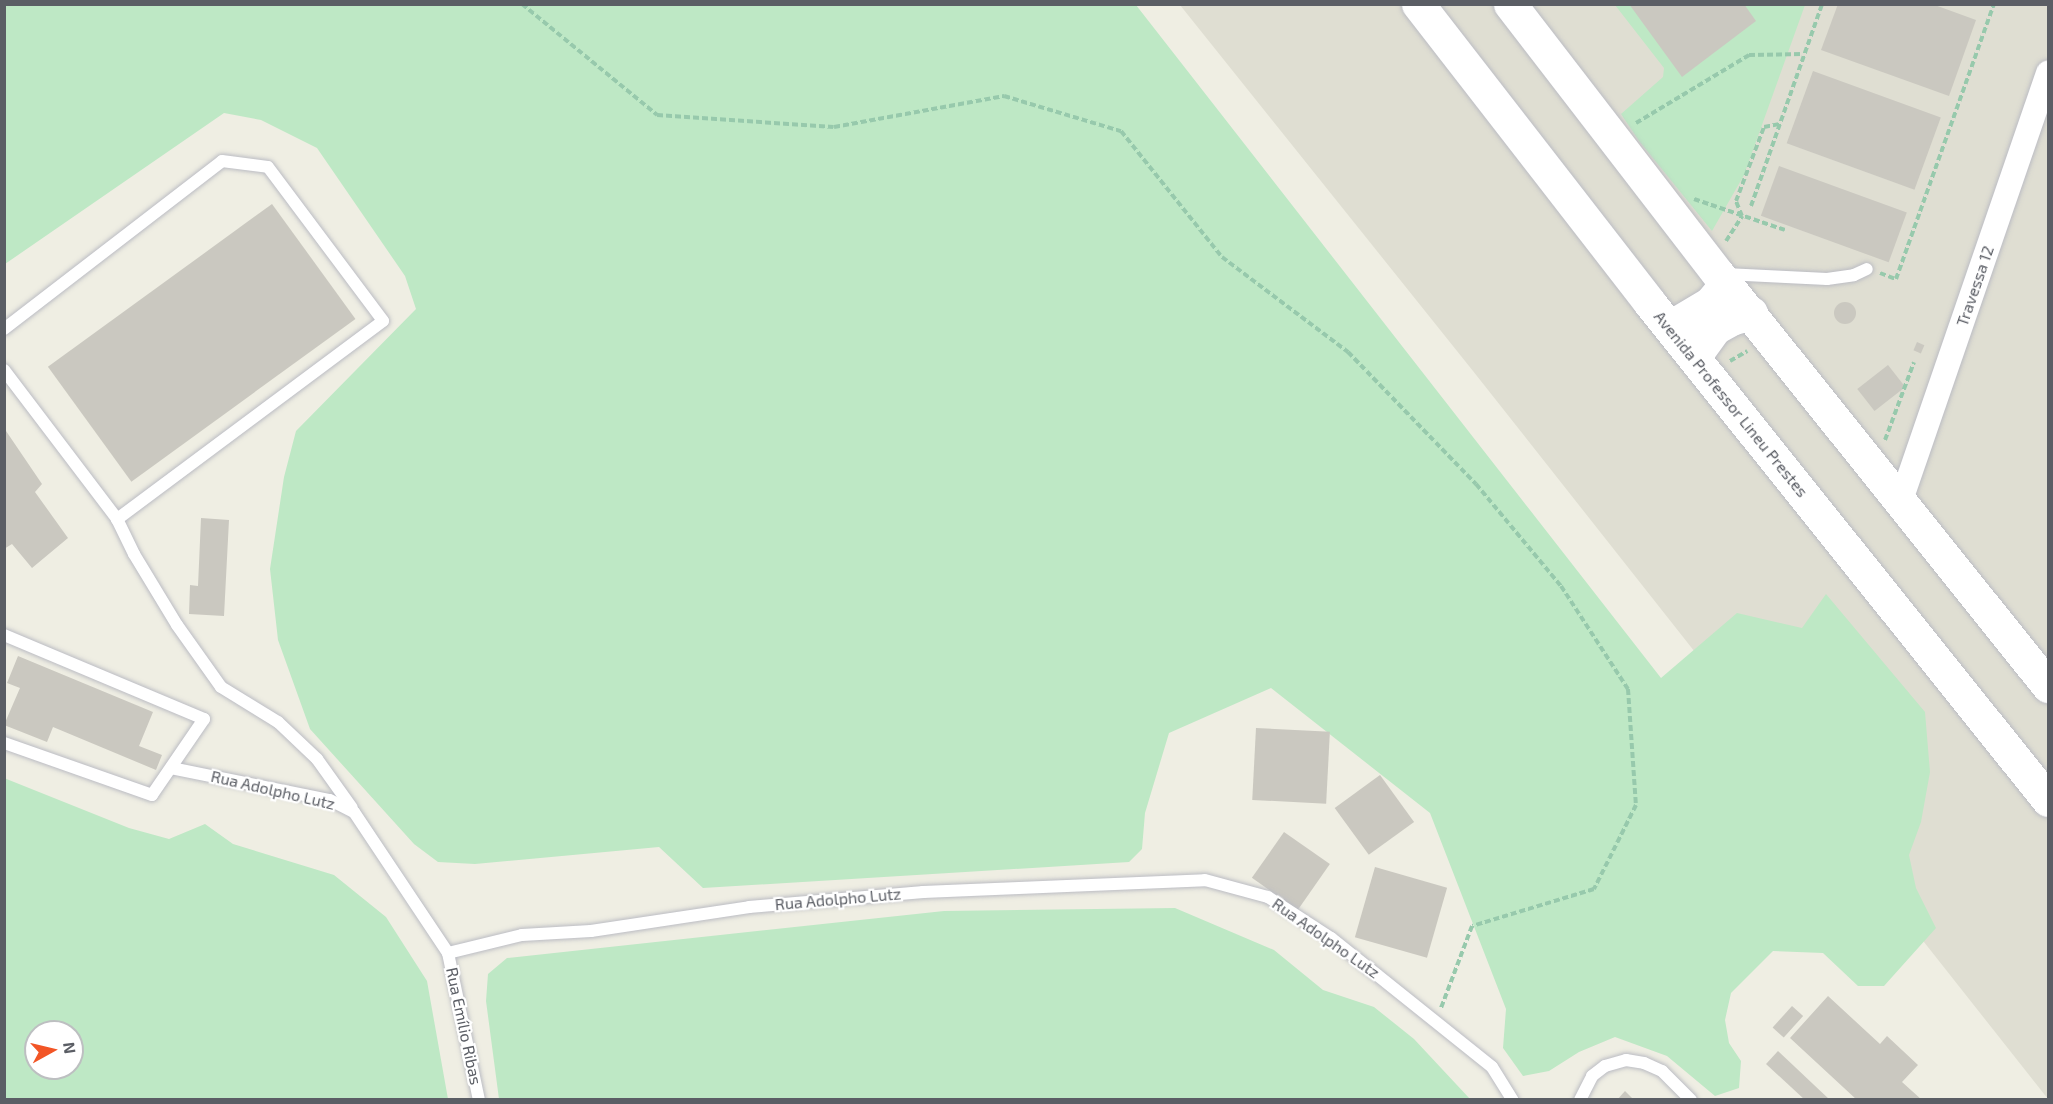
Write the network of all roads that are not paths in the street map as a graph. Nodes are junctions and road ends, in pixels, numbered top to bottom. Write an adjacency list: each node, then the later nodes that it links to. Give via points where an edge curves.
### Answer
1 (1418, 4): 7 (main road, Avenida Professor Lineu Prestes)
2 (1510, 4): 5 (main road)
3 (2049, 73): 11 (street, Travessa 12)
4 (1867, 269): 5 (lane, via 1827,279)
5 (1722, 279): 6 (main road); 7 (main road, via 1710,303)
6 (1761, 325): 9 (main road, via 1731,319 1715,328); 11 (main road)
7 (1670, 327): 9 (main road, Avenida Professor Lineu Prestes)
8 (4, 329): 12 (lane, via 222,161 268,168 383,321)
9 (1701, 366): 17 (main road, Avenida Professor Lineu Prestes)
10 (4, 370): 12 (lane)
11 (1901, 500): 14 (main road)
12 (117, 519): 18 (lane, via 177,625 221,687 278,722 317,759)
13 (4, 635): 16 (lane, via 204,719)
14 (2049, 686)
15 (4, 743): 16 (lane, via 152,795)
16 (171, 768): 18 (lane, Rua Adolpho Lutz, via 330,800)
17 (2049, 800)
18 (354, 812): 19 (lane, Rua Adolpho Lutz)
19 (448, 952): 20 (lane, Rua Emílio Ribas); 21 (lane, Rua Adolpho Lutz, via 522,935 591,931 749,907 923,892 1205,880 1268,897 1331,938 1492,1067)
20 (479, 1100)
21 (1513, 1100)
22 (1581, 1100): 23 (lane, via 1592,1076 1605,1066 1626,1060 1662,1071)
23 (1691, 1100)

